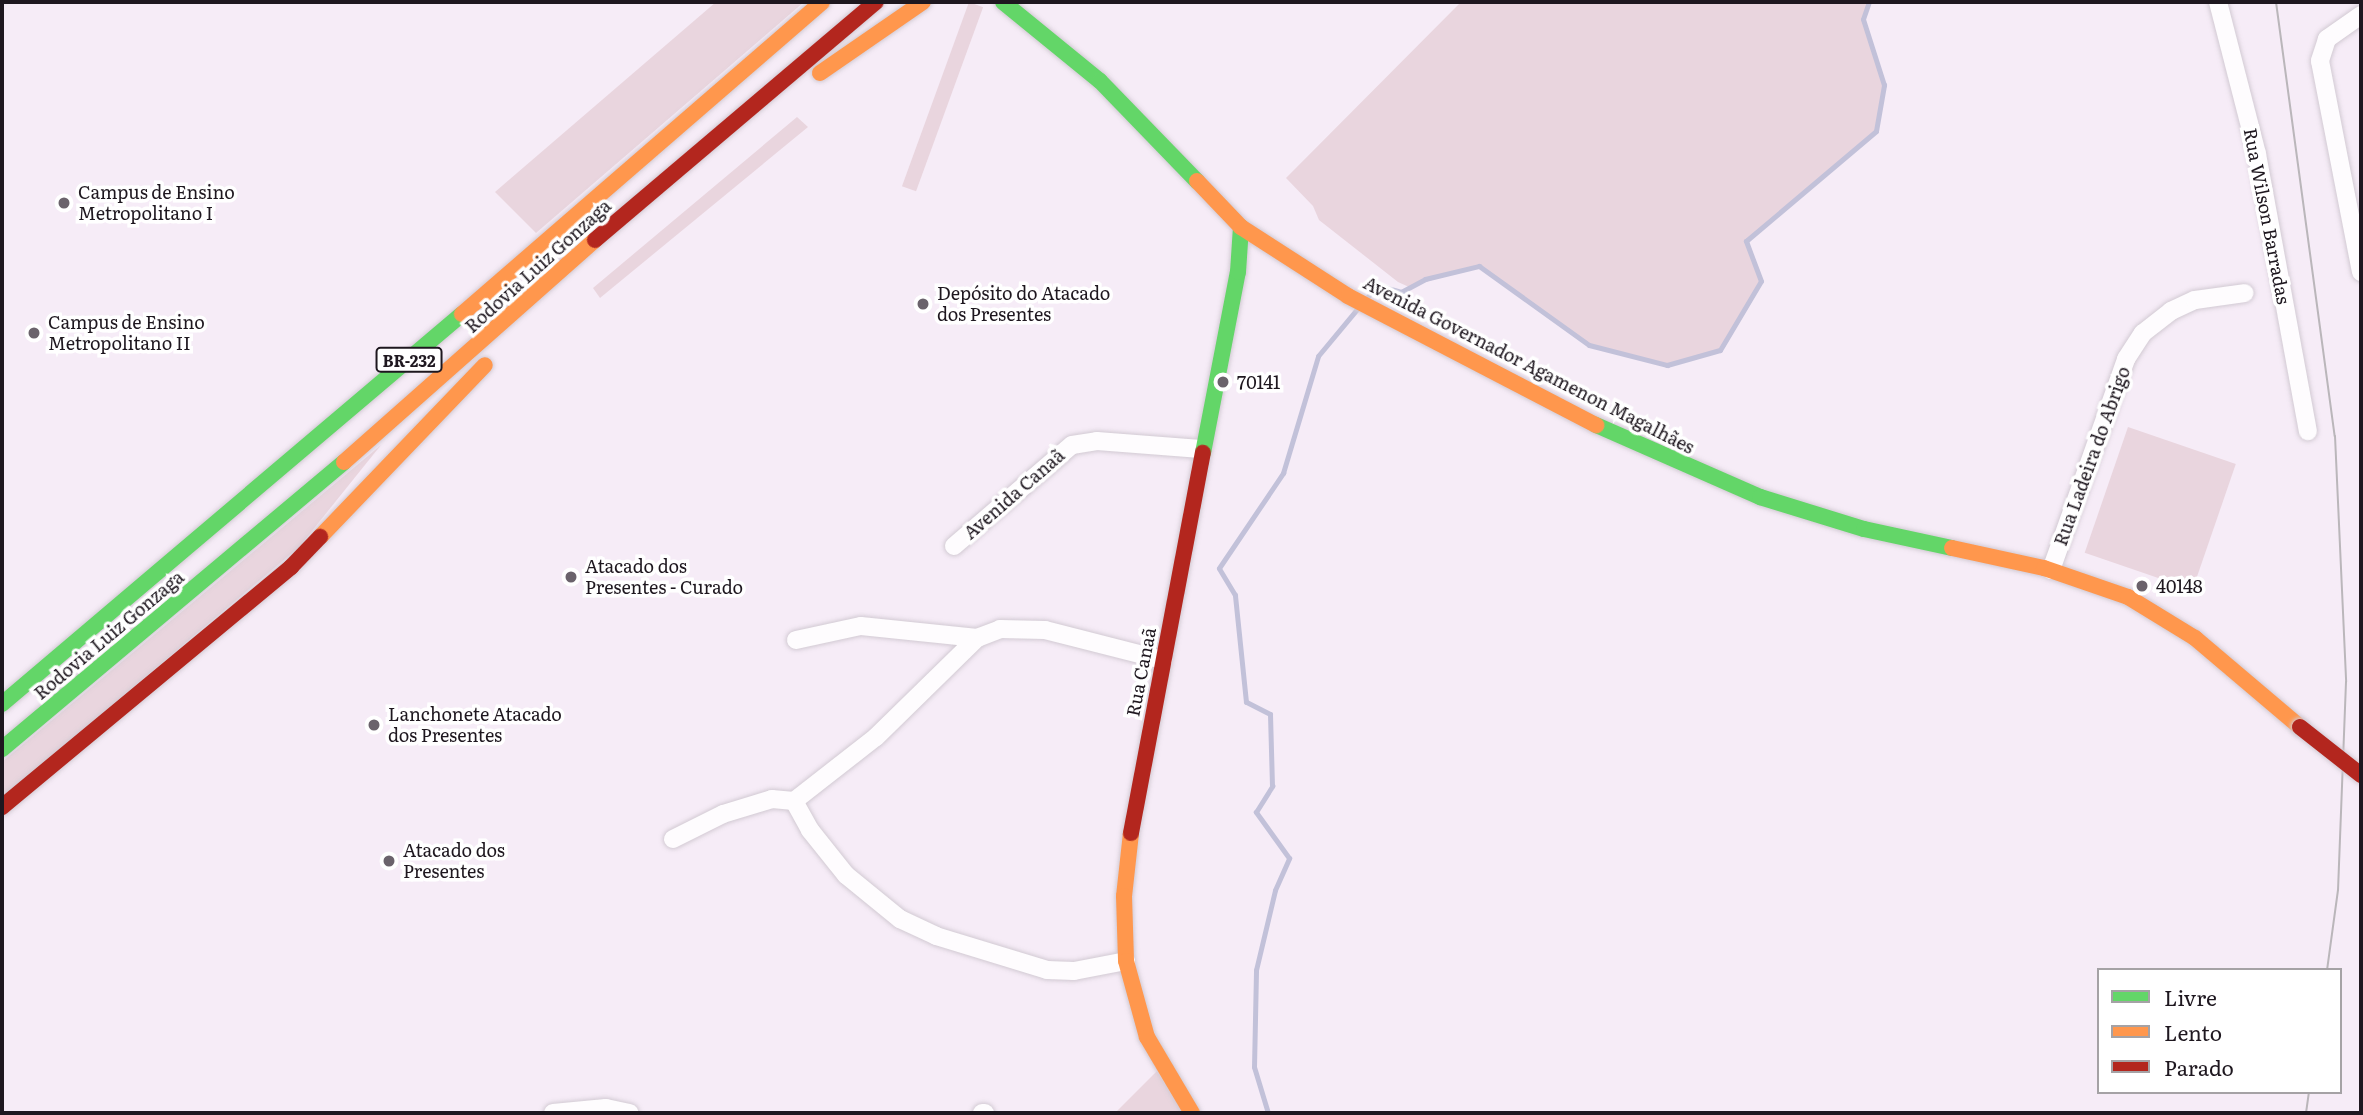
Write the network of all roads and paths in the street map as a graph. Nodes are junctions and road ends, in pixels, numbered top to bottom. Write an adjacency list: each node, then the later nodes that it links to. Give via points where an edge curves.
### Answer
1 (822, 2): 20 (main road, Rodovia Luiz Gonzaga / BR-232, via 268,482)
2 (876, 2): 7 (main road, Rodovia Luiz Gonzaga / BR-232)
3 (923, 2): 7 (main road)
4 (1003, 2): 9 (main road, Avenida Governador Agamenon Magalhães, via 1100,81)
5 (2218, 2): 13 (street, Rua Wilson Barradas, via 2257,154)
6 (2361, 15): 8 (street, via 2327,39 2320,52 2327,111)
7 (663, 180): 10 (main road, Rodovia Luiz Gonzaga / BR-232)
8 (2354, 195): 11 (street)
9 (1241, 227): 14 (main road, Rua Canaã, via 1238,272); 16 (main road, Avenida Governador Agamenon Magalhães, via 1348,296 1602,428 1760,497 1864,529)
10 (571, 262): 21 (main road, Rodovia Luiz Gonzaga / BR-232, via 290,510); 24 (main road, via 549,297 291,567)
11 (2361, 272)
12 (2245, 293): 16 (street, Rua Ladeira do Abrigo, via 2195,300 2171,311 2143,333 2126,359)
13 (2308, 431)
14 (1201, 449): 15 (street, Avenida Canaã, via 1097,441 1072,445); 19 (main road, Rua Canaã)
15 (954, 546)
16 (2051, 570): 22 (main road, Avenida Governador Agamenon Magalhães, bridge, via 2129,597 2166,618)
17 (977, 638): 18 (street, via 861,626); 19 (street, via 1000,629 1045,630); 23 (street, via 876,737)
18 (796, 640)
19 (1163, 660): 26 (main road, Rua Canaã, via 1132,828 1124,896)
20 (2, 704)
21 (2, 749)
22 (2361, 775)
23 (794, 801): 25 (street, via 772,799 723,814); 26 (street, via 810,830 846,875 900,919 936,936 1047,970 1074,971)
24 (2, 807)
25 (673, 839)
26 (1126, 961): 29 (main road, Rua Canaã, via 1147,1037)
27 (552, 1113): 28 (street, via 606,1108)
28 (629, 1113)
29 (1192, 1113)

